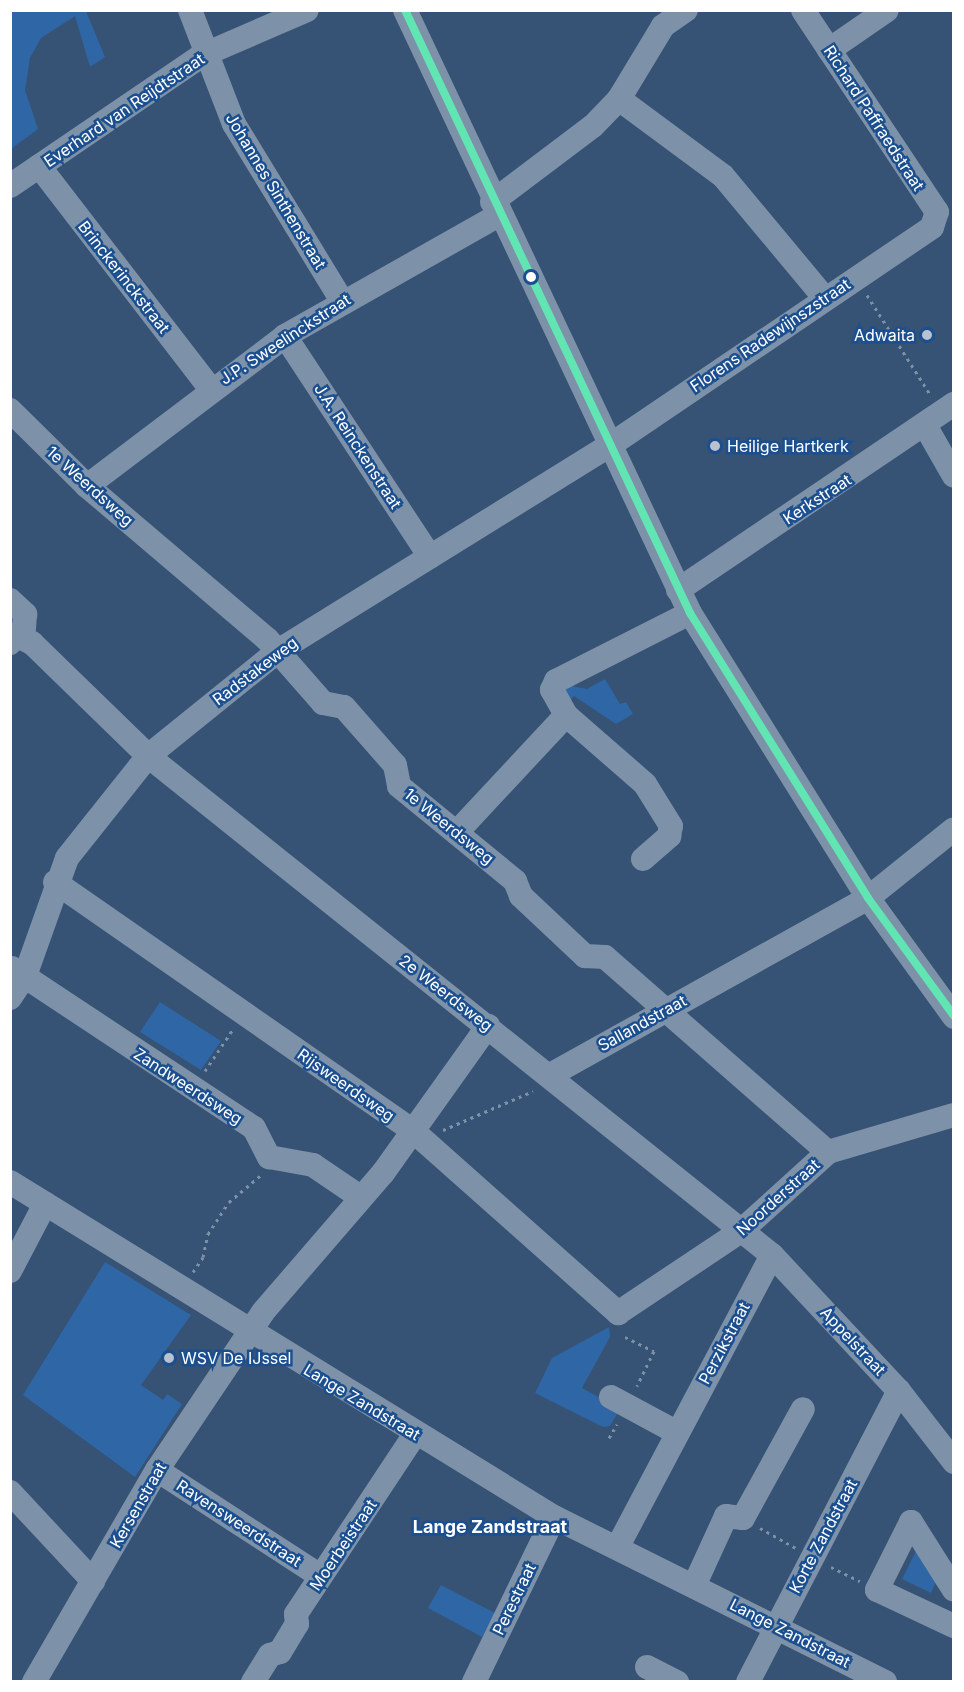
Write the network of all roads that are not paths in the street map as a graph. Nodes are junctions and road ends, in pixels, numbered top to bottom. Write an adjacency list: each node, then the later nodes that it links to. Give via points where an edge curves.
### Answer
1 (190, 10): 8 (street, Johannes Sinthenstraat)
2 (307, 10): 8 (street, Everhard van Reijdtstraat)
3 (405, 10): 12 (street)
4 (686, 10): 9 (street, J.P. Sweelinckstraat, via 663,26)
5 (803, 10): 7 (street, Richard Paffraedstraat)
6 (887, 10): 7 (street)
7 (830, 50): 13 (street, Richard Paffraedstraat, via 937,212)
8 (203, 55): 10 (street, Everhard van Reijdtstraat); 15 (street, Johannes Sinthenstraat, via 234,124)
9 (619, 99): 12 (street, J.P. Sweelinckstraat); 14 (street, via 723,176)
10 (39, 166): 11 (street, Everhard van Reijdtstraat); 17 (street, Brinckerinckstraat)
11 (10, 186)
12 (496, 208): 15 (street, J.P. Sweelinckstraat); 20 (street)
13 (932, 227): 14 (street, Florens Radewijnszstraat)
14 (823, 296): 20 (street, Florens Radewijnszstraat)
15 (342, 301): 16 (street, J.P. Sweelinckstraat)
16 (285, 336): 17 (street, J.P. Sweelinckstraat); 23 (street, J.A. Reinckenstraat)
17 (210, 388): 22 (street, J.P. Sweelinckstraat)
18 (10, 410): 22 (street, 1e Weerdsweg)
19 (940, 415): 21 (street); 24 (street, Kerkstraat)
20 (609, 446): 23 (street, Radstakeweg); 24 (street)
21 (954, 476)
22 (87, 486): 28 (street, 1e Weerdsweg)
23 (430, 557): 28 (street, Radstakeweg)
24 (678, 590): 26 (street)
25 (10, 600): 27 (street, via 25,614)
26 (690, 613): 29 (street, via 556,681 555,702); 35 (street)
27 (14, 639): 30 (street, 2e Weerdsweg, via 32,643)
28 (278, 651): 30 (street, Radstakeweg); 32 (street, 1e Weerdsweg, via 323,703 344,707 395,765 399,786 443,825)
29 (566, 715): 32 (street); 33 (street, via 638,777 671,826 669,836)
30 (148, 756): 34 (street, Radstakeweg); 40 (street, 2e Weerdsweg)
31 (954, 829): 35 (street, Sallandstraat)
32 (458, 831): 38 (street, 1e Weerdsweg, via 585,956 605,957)
33 (643, 859)
34 (55, 882): 36 (street, Radstakeweg); 43 (street, Rijsweerdsweg)
35 (868, 898): 38 (street, Sallandstraat); 39 (street)
36 (18, 971): 37 (street, Radstakeweg); 46 (street, Zandweerdsweg, via 254,1128 269,1157 314,1165)
37 (10, 998)
38 (668, 1009): 41 (street, Sallandstraat); 44 (street, 1e Weerdsweg)
39 (954, 1017)
40 (488, 1026): 41 (street, 2e Weerdsweg); 43 (street)
41 (552, 1074): 48 (street, 2e Weerdsweg)
42 (954, 1115): 44 (street, Noorderstraat)
43 (412, 1130): 46 (street); 51 (street, Rijsweerdsweg)
44 (828, 1152): 48 (street, Noorderstraat)
45 (10, 1182): 47 (street, Lange Zandstraat)
46 (360, 1197): 52 (street)
47 (45, 1204): 50 (street); 52 (street, Lange Zandstraat)
48 (741, 1231): 49 (street, Appelstraat); 51 (street, Noorderstraat)
49 (772, 1255): 53 (street, Appelstraat); 56 (street, Perzikstraat)
50 (10, 1270)
51 (618, 1313)
52 (249, 1332): 57 (street, Lange Zandstraat); 59 (street, Kersenstraat)
53 (899, 1391): 58 (street, Appelstraat); 67 (street, Korte Zandstraat)
54 (619, 1401): 56 (street)
55 (803, 1409): 65 (street, via 743,1518 726,1516)
56 (676, 1432): 62 (street, Perzikstraat)
57 (415, 1434): 61 (street, Lange Zandstraat); 63 (street, Moerbeistraat)
58 (954, 1462)
59 (157, 1470): 63 (street, Ravensweerdstraat); 64 (street, Kersenstraat)
60 (10, 1492): 64 (street)
61 (554, 1517): 62 (street, Lange Zandstraat); 72 (street, Perestraat)
62 (617, 1548): 65 (street, Lange Zandstraat)
63 (320, 1576): 71 (street, Moerbeistraat, via 280,1652 270,1655)
64 (93, 1581): 70 (street, Kersenstraat)
65 (694, 1586): 67 (street, Lange Zandstraat)
66 (954, 1590): 68 (street, via 911,1522 878,1590)
67 (776, 1626): 74 (street, Korte Zandstraat); 75 (street, Lange Zandstraat)
68 (954, 1626)
69 (647, 1666): 73 (street)
70 (34, 1682)
71 (253, 1682)
72 (474, 1682)
73 (677, 1682)
74 (748, 1682)
75 (885, 1682)

